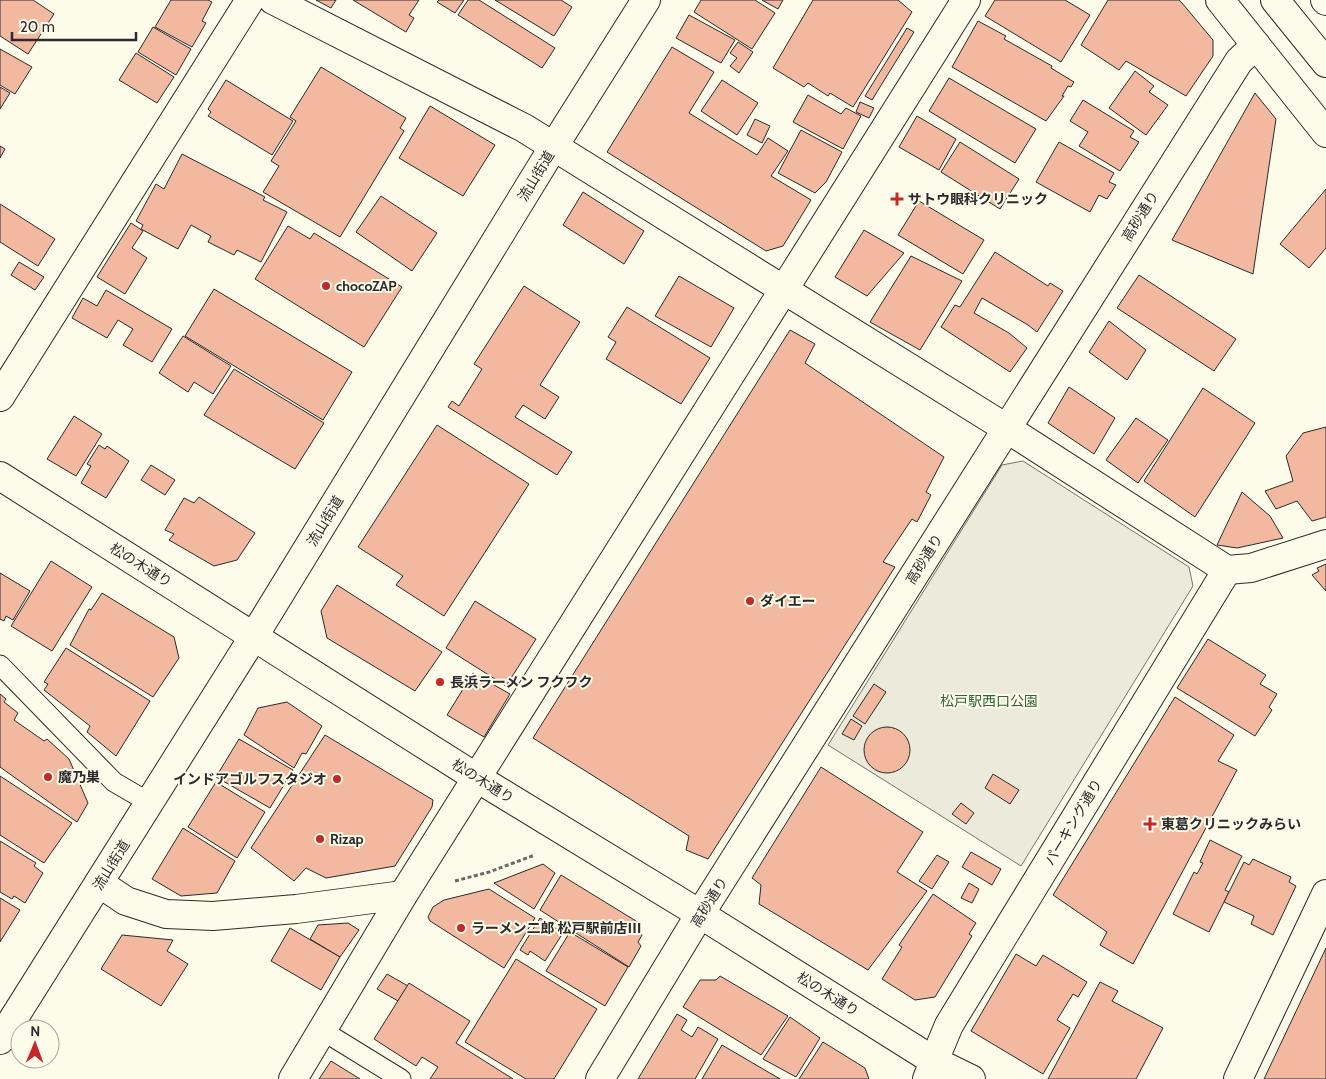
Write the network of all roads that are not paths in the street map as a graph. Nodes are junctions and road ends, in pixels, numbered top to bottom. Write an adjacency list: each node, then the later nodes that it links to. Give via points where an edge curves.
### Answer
1 (250, 0): 12 (street)
2 (273, 0): 10 (street)
3 (646, 0): 10 (street, 流山街道)
4 (966, 0): 11 (street)
5 (1220, 0): 7 (street)
6 (1276, 0): 8 (street)
7 (1256, 45): 9 (street); 13 (street, 高砂通り, via 1239,61)
8 (1326, 63)
9 (1326, 133)
10 (554, 146): 11 (street); 17 (street, 流山街道)
11 (784, 291): 13 (street); 19 (street)
12 (0, 397)
13 (1006, 428): 16 (street); 24 (street, 高砂通り)
14 (0, 476): 17 (street, 松の木通り)
15 (1326, 544): 16 (street, via 1251,568)
16 (1227, 570): 27 (street, パーキング通り, via 949,1025)
17 (254, 636): 19 (street, 松の木通り); 20 (street, 流山街道)
18 (0, 665): 20 (lane, via 114,782)
19 (477, 778): 23 (street); 24 (street, 松の木通り)
20 (150, 803): 21 (street, 流山街道)
21 (99, 883): 23 (street, via 126,901 166,914 223,915); 26 (street, 流山街道)
22 (1326, 894): 32 (street)
23 (403, 895): 25 (street)
24 (700, 914): 27 (street, 松の木通り); 30 (street, 高砂通り)
25 (323, 1031): 28 (street); 29 (lane)
26 (0, 1040)
27 (931, 1070): 31 (street, 松の木通り)
28 (293, 1079)
29 (401, 1079)
30 (600, 1079)
31 (971, 1079)
32 (1238, 1079)

